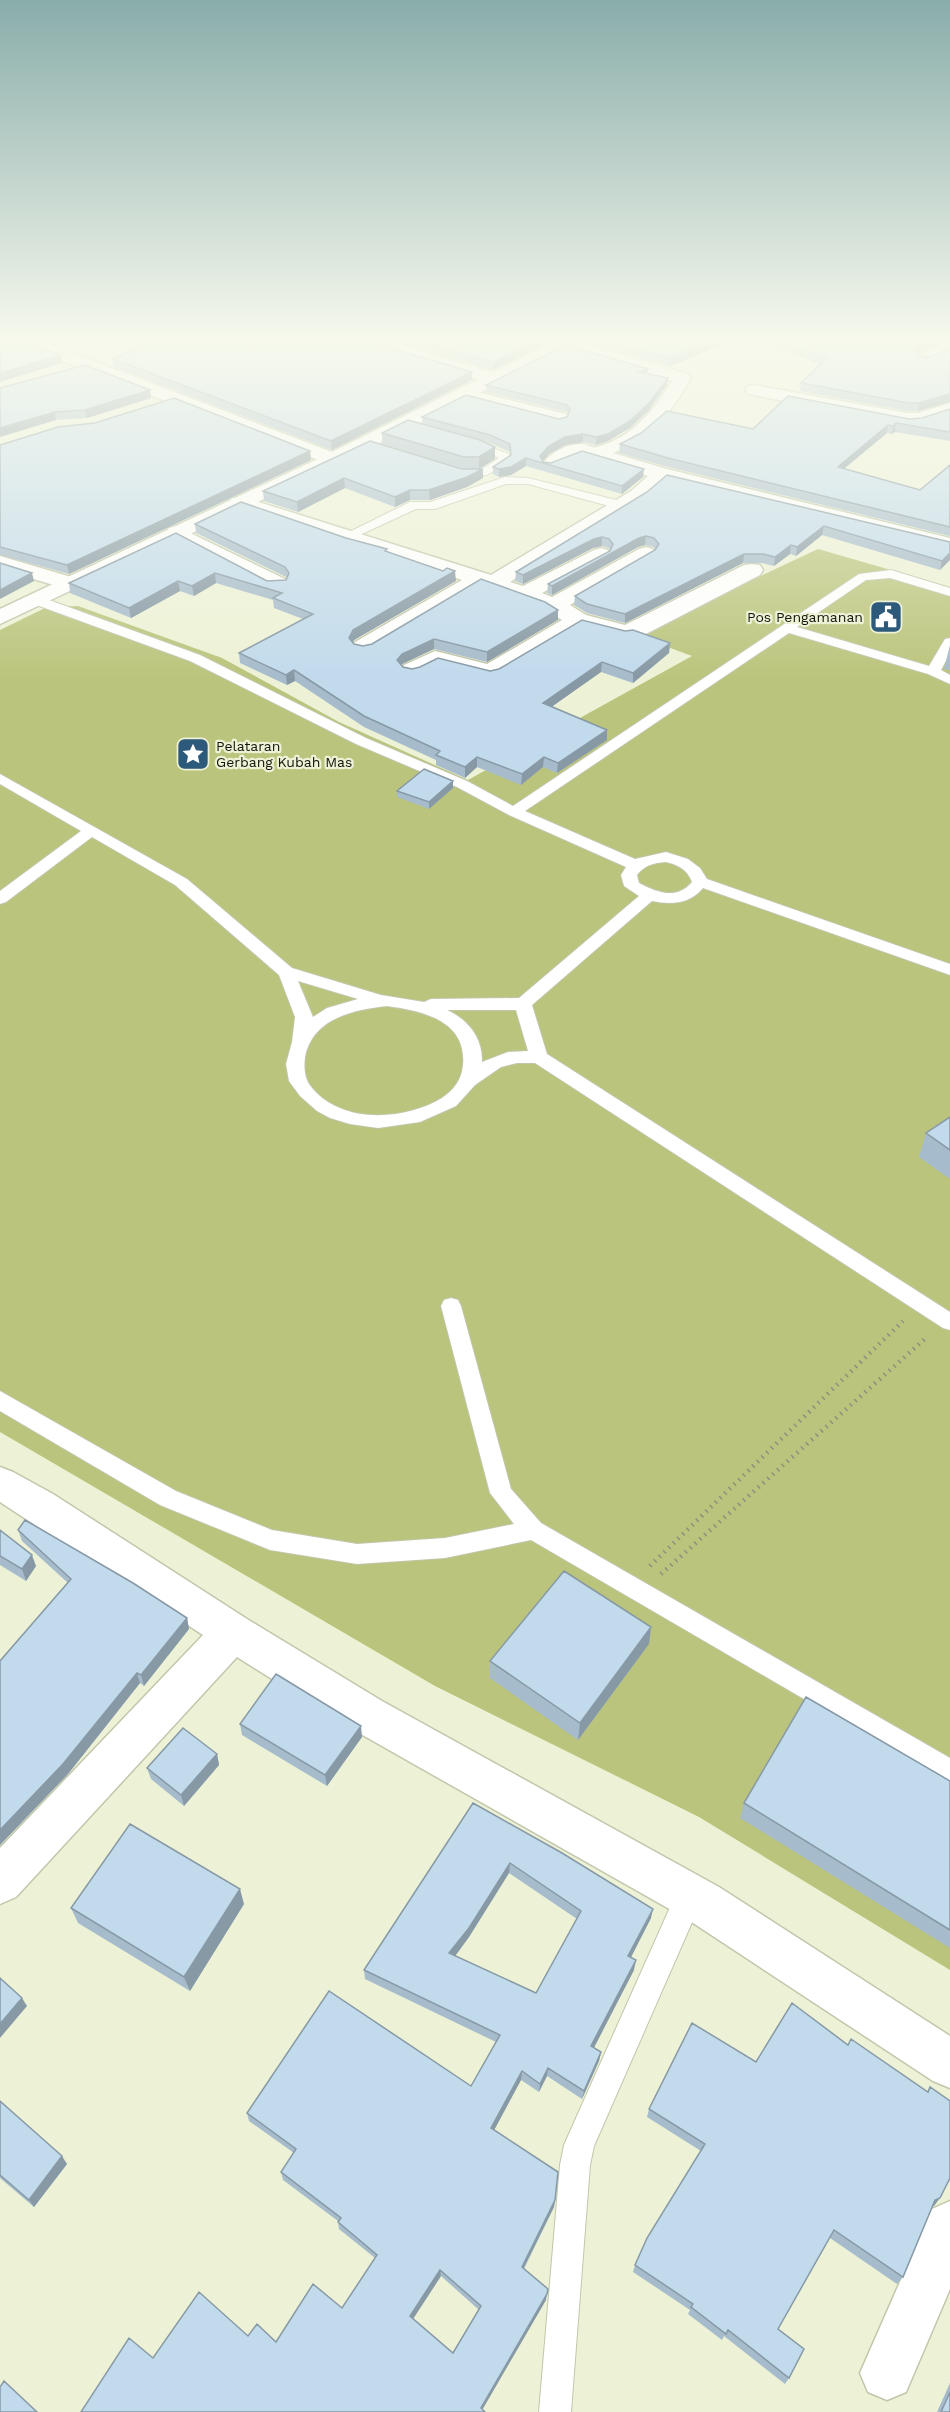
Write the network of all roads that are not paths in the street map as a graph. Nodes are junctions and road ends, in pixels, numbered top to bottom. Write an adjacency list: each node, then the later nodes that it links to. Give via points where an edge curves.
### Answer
1 (324, 456): 6 (street)
2 (340, 456): 6 (street)
3 (504, 456): 9 (lane, via 504,461 495,468)
4 (564, 456): 7 (street)
5 (606, 456): 8 (street)
6 (333, 459): 10 (street)
7 (552, 464)
8 (662, 474): 11 (street); 14 (street)
9 (474, 475)
10 (239, 502): 12 (street); 13 (street)
11 (620, 505): 13 (lane, via 528,480 505,480 431,506 414,505); 19 (street)
12 (176, 532): 20 (street); 21 (street)
13 (347, 536): 19 (street)
14 (950, 544)
15 (616, 546): 23 (street)
16 (646, 553): 25 (street)
17 (0, 562): 20 (street)
18 (752, 570): 27 (street, via 636,630 625,632)
19 (487, 580): 23 (street); 30 (street)
20 (70, 584): 24 (street)
21 (277, 584)
22 (950, 592): 28 (lane, via 891,574 863,577)
23 (523, 595): 25 (street)
24 (36, 600): 26 (street); 35 (lane, via 195,658)
25 (554, 605): 27 (street)
26 (0, 617)
27 (578, 621): 31 (street, via 490,672 435,658)
28 (789, 629): 32 (lane); 35 (lane)
29 (949, 644): 32 (lane)
30 (363, 647)
31 (412, 670)
32 (933, 671): 33 (lane)
33 (950, 680)
34 (0, 778): 36 (lane)
35 (514, 812): 37 (lane)
36 (91, 831): 40 (lane); 42 (lane, via 181,882)
37 (635, 865): 38 (lane, via 648,858 684,861 696,870); 39 (lane, via 629,875 632,886)
38 (700, 882): 39 (lane, via 694,891 681,897); 41 (lane)
39 (648, 896): 44 (lane)
40 (0, 899)
41 (950, 970)
42 (286, 972): 43 (lane); 46 (lane, via 304,1017)
43 (387, 1000): 45 (lane); 46 (lane, via 335,1011 314,1024)
44 (523, 1004): 45 (lane); 47 (lane)
45 (420, 1005): 48 (lane, via 448,1016 467,1035 475,1057)
46 (300, 1041): 48 (lane, via 294,1064 301,1087 321,1106 351,1118 387,1122 422,1116 451,1101)
47 (538, 1057): 48 (lane, via 516,1055 495,1060); 50 (lane)
48 (470, 1080)
49 (451, 1306): 53 (lane, via 501,1492)
50 (948, 1321)
51 (0, 1400): 53 (lane, via 168,1498 270,1539 357,1554 445,1548)
52 (0, 1483): 54 (street)
53 (533, 1530): 55 (lane)
54 (233, 1632): 56 (street); 57 (street, via 367,1715)
55 (950, 1772)
56 (0, 1881)
57 (690, 1895): 58 (street); 61 (lane, via 579,2145)
58 (950, 2064)
59 (950, 2228): 60 (street)
60 (886, 2373)
61 (555, 2412)

